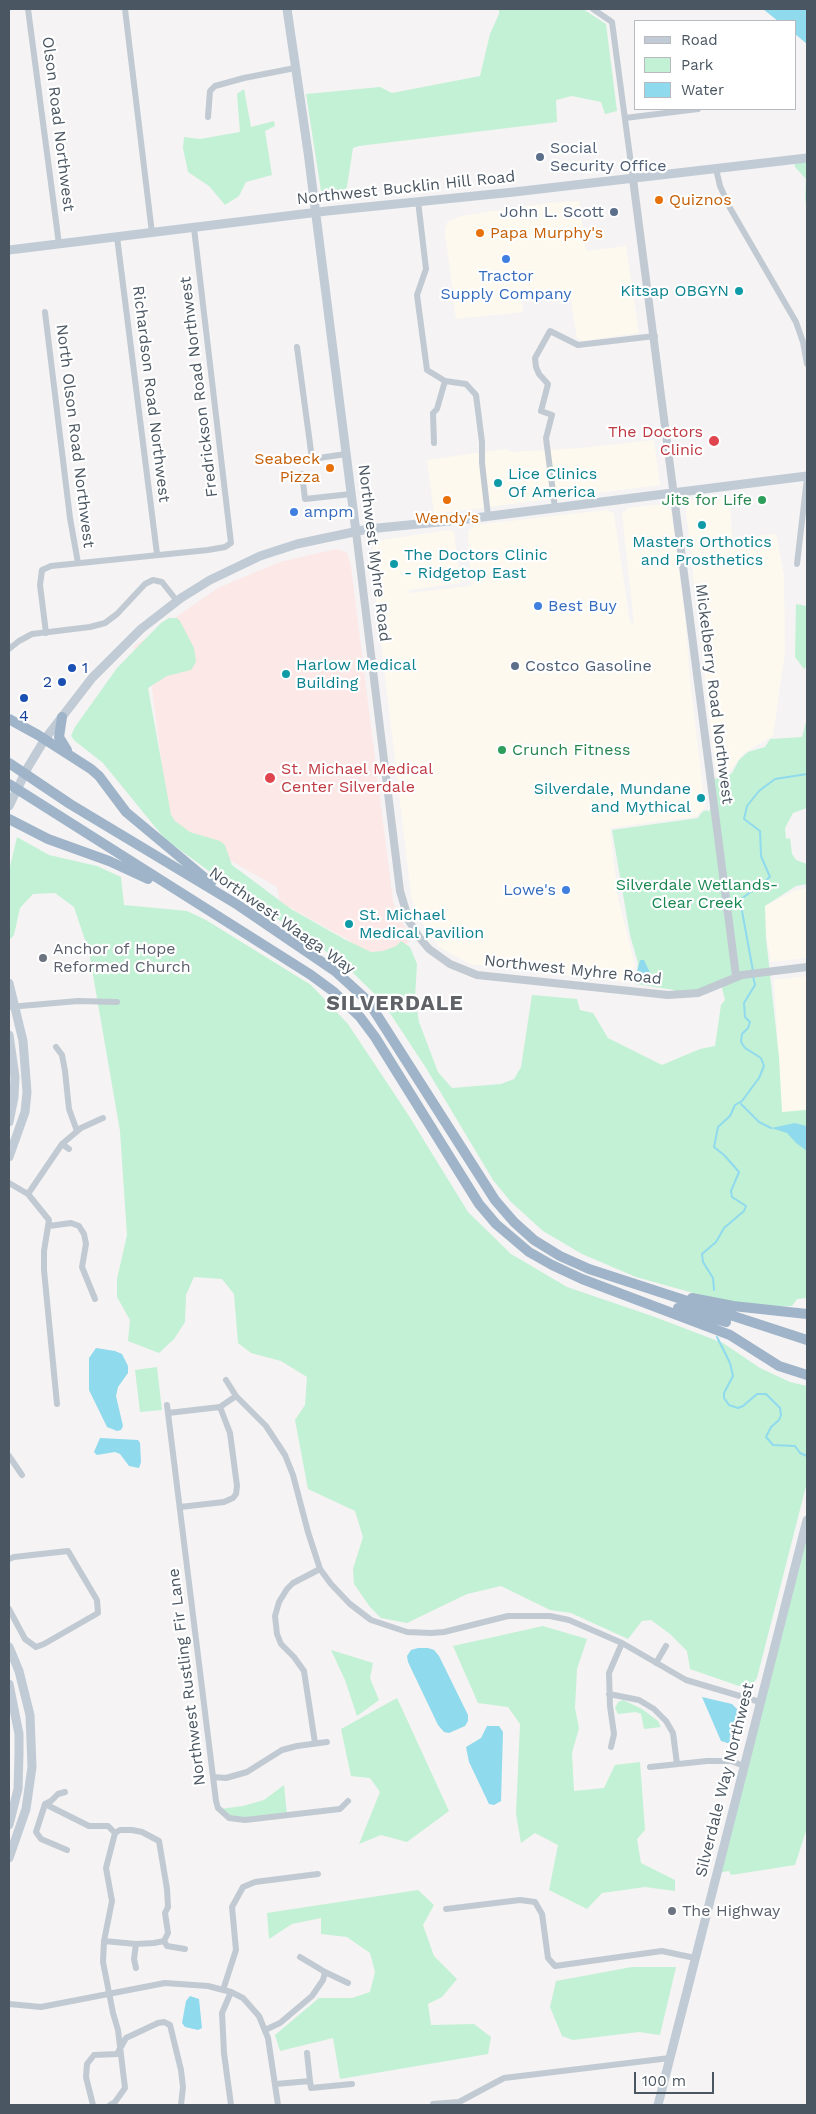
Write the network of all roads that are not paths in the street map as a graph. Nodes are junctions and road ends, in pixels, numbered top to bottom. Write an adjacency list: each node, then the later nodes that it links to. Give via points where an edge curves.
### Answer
1 (28, 9): 17 (street, Olson Road Northwest)
2 (125, 9): 15 (street)
3 (286, 9): 5 (main road, Northwest Myhre Road)
4 (593, 9): 8 (street, Mickelberry Road Northwest, via 612,22)
5 (295, 68): 7 (street, via 215,86 210,91); 13 (main road, Northwest Myhre Road)
6 (690, 110): 8 (street)
7 (208, 117)
8 (625, 118): 11 (street, Mickelberry Road Northwest)
9 (807, 158): 10 (main road, Northwest Bucklin Hill Road)
10 (716, 169): 11 (main road, Northwest Bucklin Hill Road); 22 (street, via 730,208 796,322)
11 (634, 179): 12 (main road, Northwest Bucklin Hill Road); 20 (street, Mickelberry Road Northwest)
12 (418, 201): 13 (main road, Northwest Bucklin Hill Road); 23 (street, via 426,269 417,295 428,370)
13 (315, 212): 14 (main road, Northwest Bucklin Hill Road); 25 (main road, Northwest Myhre Road)
14 (194, 228): 15 (main road, Northwest Bucklin Hill Road); 33 (street, Fredrickson Road Northwest, via 231,543 225,547)
15 (152, 233): 16 (main road, Northwest Bucklin Hill Road)
16 (117, 237): 17 (main road, Northwest Bucklin Hill Road); 33 (street, Richardson Road Northwest)
17 (59, 244): 18 (main road, Northwest Bucklin Hill Road)
18 (9, 250)
19 (45, 312): 34 (street, North Olson Road Northwest)
20 (655, 336): 29 (street, Mickelberry Road Northwest); 30 (street, via 578,345 550,331 535,358 539,374 548,384 541,411 552,415 546,438)
21 (297, 347): 25 (street, via 312,459)
22 (807, 364)
23 (445, 381): 24 (street, via 437,410 433,413); 31 (street, via 466,384 476,395)
24 (434, 443)
25 (346, 454): 28 (main road, Northwest Myhre Road)
26 (302, 474): 28 (street, via 305,499)
27 (807, 477): 29 (main road); 35 (street)
28 (351, 494): 32 (main road, Northwest Myhre Road)
29 (674, 494): 30 (main road); 50 (street, Mickelberry Road Northwest)
30 (555, 508): 31 (main road)
31 (488, 516): 32 (main road)
32 (356, 532): 36 (main road, via 268,553 210,580); 50 (street, Northwest Myhre Road, via 400,890 409,921 425,945 450,964 477,975 668,995 698,993)
33 (157, 554): 34 (street)
34 (78, 563): 37 (street, via 42,570 40,585)
35 (797, 564)
36 (177, 601): 37 (street, via 162,582 153,580 105,623); 39 (main road, via 116,653)
37 (46, 632): 38 (street, via 25,637)
38 (9, 649)
39 (62, 717): 41 (main road); 42 (highway, via 59,737)
40 (9, 719): 41 (highway)
41 (45, 739): 42 (highway); 45 (main road)
42 (73, 756): 47 (highway, via 99,776 126,812 143,828)
43 (9, 763): 47 (highway, Northwest Waaga Way, via 70,804)
44 (9, 784): 48 (highway, Northwest Waaga Way)
45 (9, 806)
46 (9, 819): 48 (highway, via 48,839 120,865)
47 (238, 905): 67 (highway, Northwest Waaga Way, via 335,971 368,1001 495,1200 514,1222 534,1240 560,1256)
48 (219, 916): 68 (highway, Northwest Waaga Way, via 311,975 360,1017 462,1179 496,1224 529,1252 552,1265)
49 (807, 967): 50 (street, Northwest Myhre Road)
50 (736, 976)
51 (9, 983): 53 (main road)
52 (117, 1002): 53 (street)
53 (12, 1006): 55 (main road)
54 (9, 1036): 56 (main road)
55 (23, 1042): 56 (street); 63 (main road, via 26,1101)
56 (10, 1046): 59 (main road, via 15,1088)
57 (56, 1046): 60 (street, via 66,1071 69,1109)
58 (102, 1118): 60 (street)
59 (9, 1122)
60 (77, 1130): 61 (street)
61 (62, 1144): 62 (street); 65 (street)
62 (69, 1149)
63 (9, 1157)
64 (9, 1183): 65 (street)
65 (28, 1194): 66 (street, via 49,1220)
66 (50, 1226): 69 (street, via 71,1224 79,1226 84,1234 86,1244 82,1266); 76 (street, via 44,1251 44,1270)
67 (640, 1286): 70 (highway, via 733,1306); 71 (highway)
68 (616, 1290): 72 (highway); 73 (highway, via 730,1335 779,1366)
69 (95, 1299)
70 (807, 1314)
71 (807, 1340)
72 (807, 1346)
73 (807, 1375)
74 (226, 1380): 75 (street)
75 (236, 1396): 78 (street); 85 (street, via 266,1426 285,1455)
76 (57, 1404)
77 (166, 1405): 79 (street, Northwest Rustling Fir Lane)
78 (220, 1407): 79 (street); 82 (street, via 230,1433 236,1494 224,1502)
79 (168, 1413): 82 (street, Northwest Rustling Fir Lane)
80 (9, 1456): 81 (street)
81 (22, 1476)
82 (180, 1507): 100 (street, Northwest Rustling Fir Lane)
83 (807, 1520): 93 (main road, Silverdale Way Northwest)
84 (9, 1559): 86 (street, via 68,1551 97,1600 98,1613 36,1646 26,1639)
85 (320, 1569): 87 (street, via 330,1584 362,1614 407,1632 444,1632 508,1616 550,1616 570,1620); 95 (street, via 287,1589 275,1616 281,1644 304,1671)
86 (9, 1611)
87 (622, 1643): 90 (street); 92 (street, via 609,1673)
88 (666, 1646): 90 (street)
89 (9, 1647): 107 (main road, via 30,1715 32,1767 26,1809)
90 (656, 1663): 93 (street, via 704,1687)
91 (9, 1684): 104 (main road, via 19,1734 18,1789)
92 (609, 1694): 96 (street, via 614,1734); 97 (street, via 639,1700 666,1721 673,1733)
93 (760, 1702): 98 (main road, Silverdale Way Northwest)
94 (327, 1742): 95 (street)
95 (315, 1743): 100 (street, via 282,1750 239,1775)
96 (611, 1747)
97 (677, 1764): 98 (street, via 731,1760); 99 (street)
98 (744, 1766): 115 (main road, Silverdale Way Northwest)
99 (650, 1767)
100 (213, 1777): 102 (street, Northwest Rustling Fir Lane, via 218,1808 224,1816 234,1820 340,1808)
101 (65, 1792): 103 (street)
102 (348, 1801)
103 (45, 1804): 105 (street, via 89,1826 108,1826); 106 (street, via 36,1832 41,1839)
104 (9, 1825)
105 (115, 1833): 110 (street, via 106,1868 112,1901); 111 (street, via 132,1830 160,1841 168,1907 165,1913 168,1933)
106 (67, 1850)
107 (9, 1858)
108 (318, 1874): 119 (street, via 255,1882 243,1887 232,1907 236,1950)
109 (446, 1909): 115 (street, via 520,1900 535,1902 542,1914 548,1958 555,1966 662,1951)
110 (104, 1941): 112 (street); 121 (street, via 103,1962)
111 (164, 1941): 112 (street); 113 (street, via 167,1946)
112 (136, 1944): 116 (street)
113 (185, 1948)
114 (300, 1957): 117 (street)
115 (695, 1958): 126 (main road, Silverdale Way Northwest)
116 (136, 1968)
117 (325, 1972): 118 (street); 123 (street, via 312,1996 280,2023)
118 (348, 1983)
119 (223, 1990): 120 (street); 121 (street, via 165,1984)
120 (231, 1992): 123 (street, via 243,1998 259,2016); 134 (street, via 222,2013)
121 (110, 1994): 122 (street, via 41,2007); 124 (street)
122 (9, 2004)
123 (265, 2030): 128 (street)
124 (121, 2048): 131 (street, via 117,2054 94,2055 87,2064 86,2077); 132 (street, via 125,2088); 133 (street, via 126,2038 158,2022 170,2025 183,2086)
125 (307, 2052): 127 (street)
126 (670, 2058): 130 (street, via 504,2078 460,2102); 136 (main road, Silverdale Way Northwest)
127 (310, 2081): 128 (street); 129 (street, via 311,2088)
128 (276, 2084): 135 (street)
129 (352, 2084)
130 (432, 2104)
131 (93, 2105)
132 (110, 2105)
133 (181, 2105)
134 (231, 2105)
135 (278, 2105)
136 (658, 2105)

